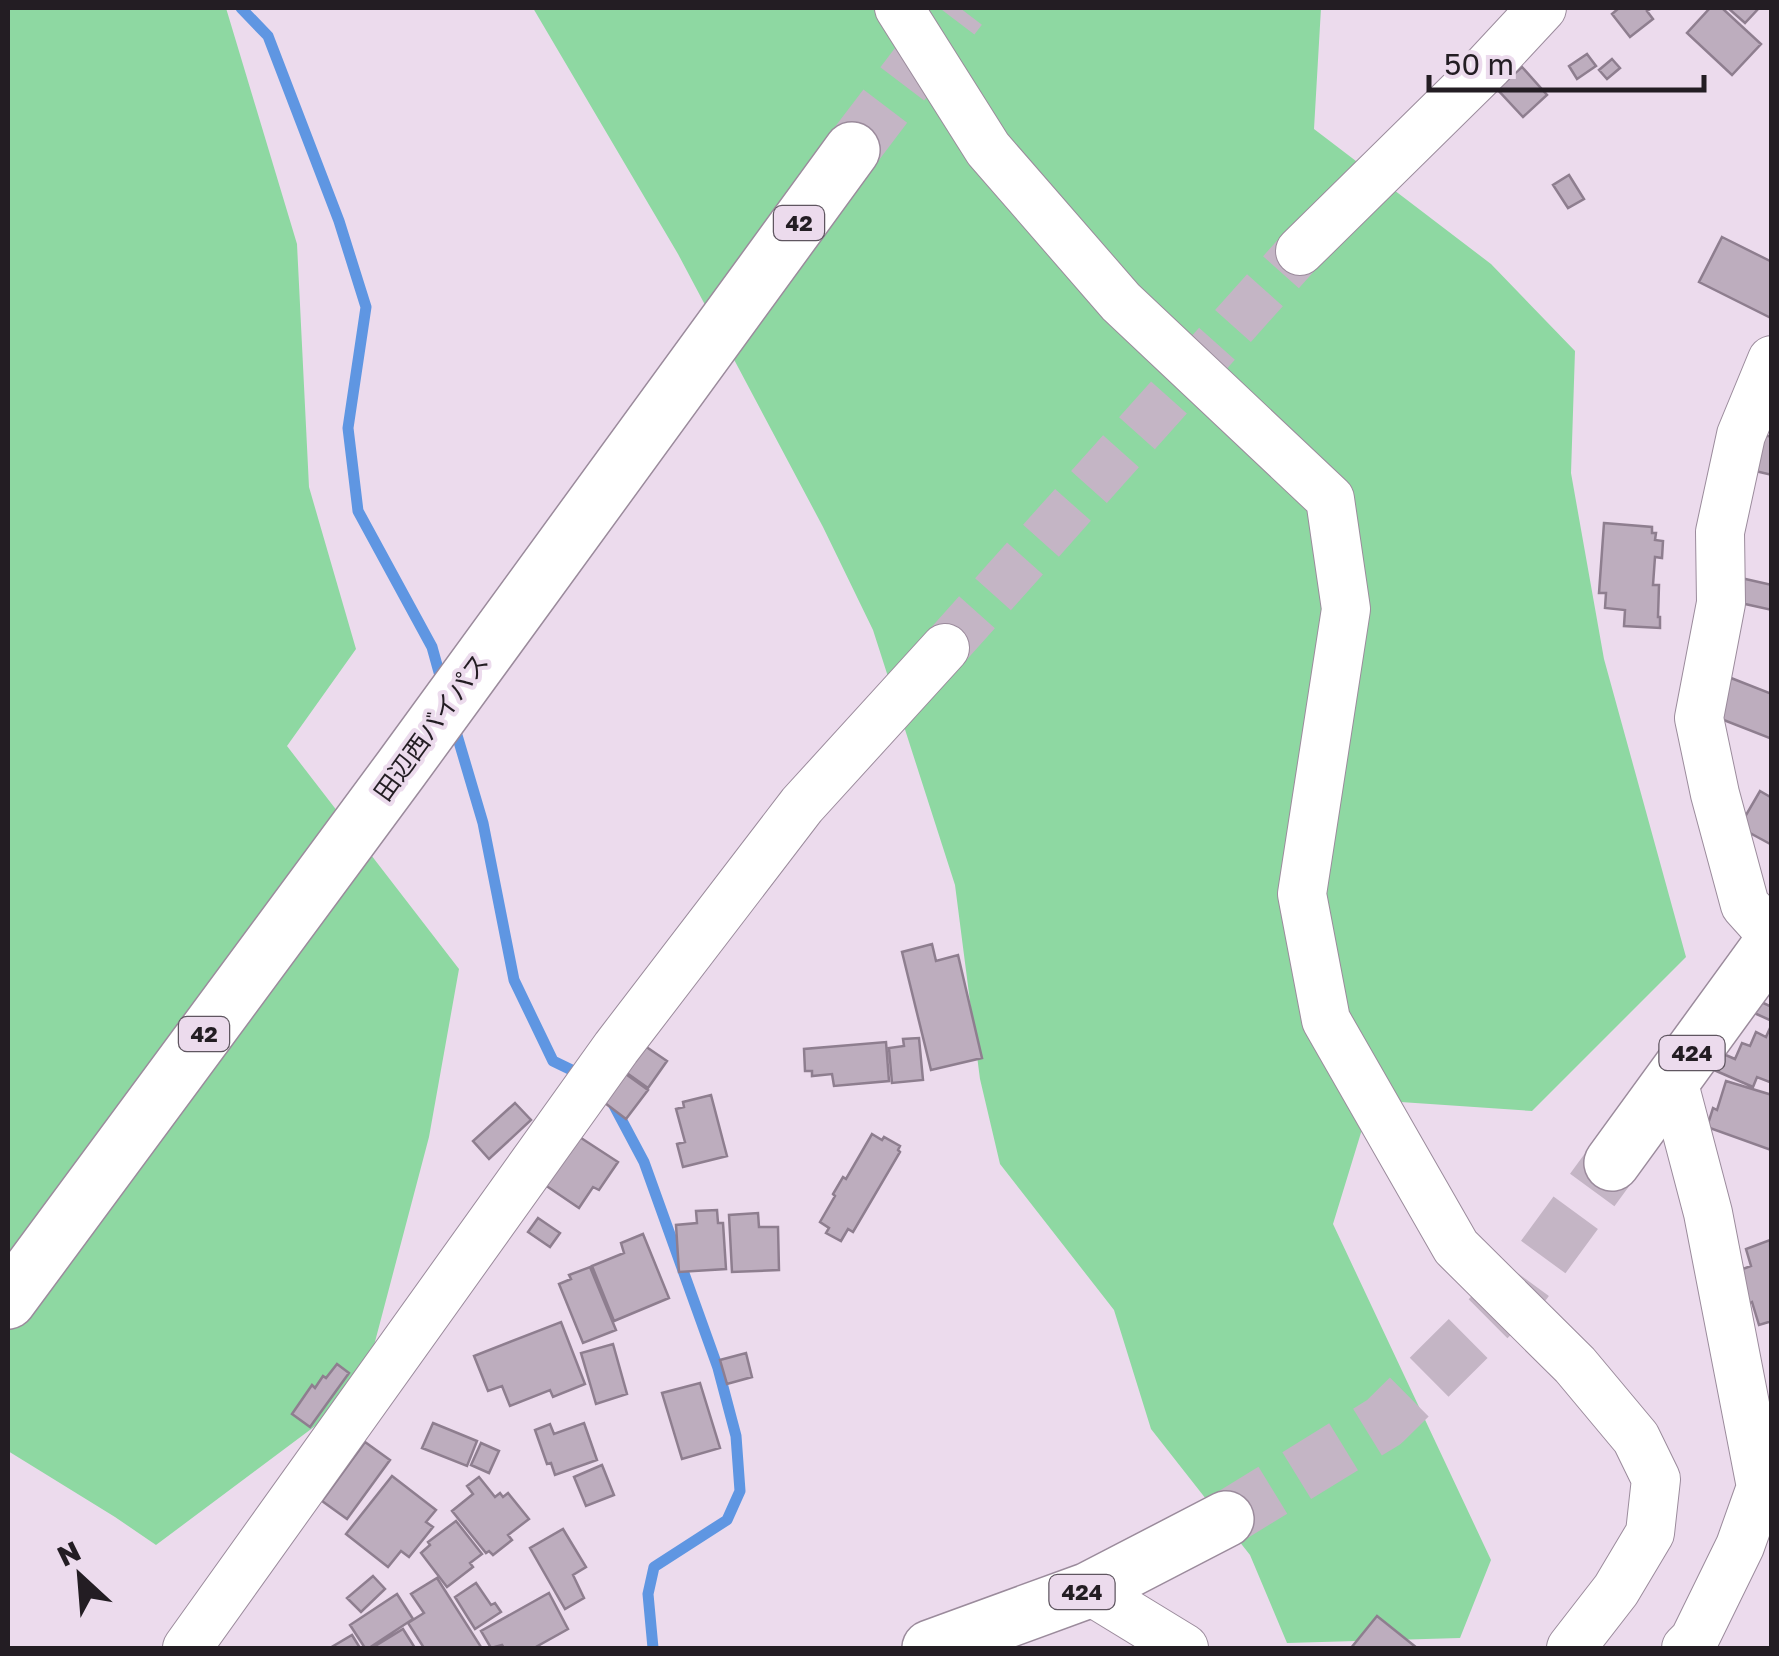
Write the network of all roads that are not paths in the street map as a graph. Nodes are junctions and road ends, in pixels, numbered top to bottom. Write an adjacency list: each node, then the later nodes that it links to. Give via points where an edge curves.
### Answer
1 (899, 8): 17 (street, via 988,149 1121,302 1330,500 1346,608 1302,894 1326,1020 1456,1247 1575,1365 1636,1438 1656,1478 1650,1533)
2 (1542, 8): 4 (street)
3 (852, 150): 11 (highway, 田辺西バイパス / 42)
4 (1300, 251)
5 (1771, 363): 7 (street, via 1741,435 1720,532 1721,603 1699,718 1745,904)
6 (945, 648): 14 (street, via 802,805 616,1048)
7 (1772, 934)
8 (1772, 943): 9 (highway, 424)
9 (1673, 1080): 10 (highway, 424); 18 (street, via 1708,1213 1761,1487 1740,1546)
10 (1612, 1163)
11 (8, 1301)
12 (1226, 1519): 13 (highway, 424)
13 (1089, 1590): 15 (highway, 424); 16 (street)
14 (187, 1648)
15 (930, 1648)
16 (1184, 1648)
17 (1571, 1648)
18 (1686, 1648)

